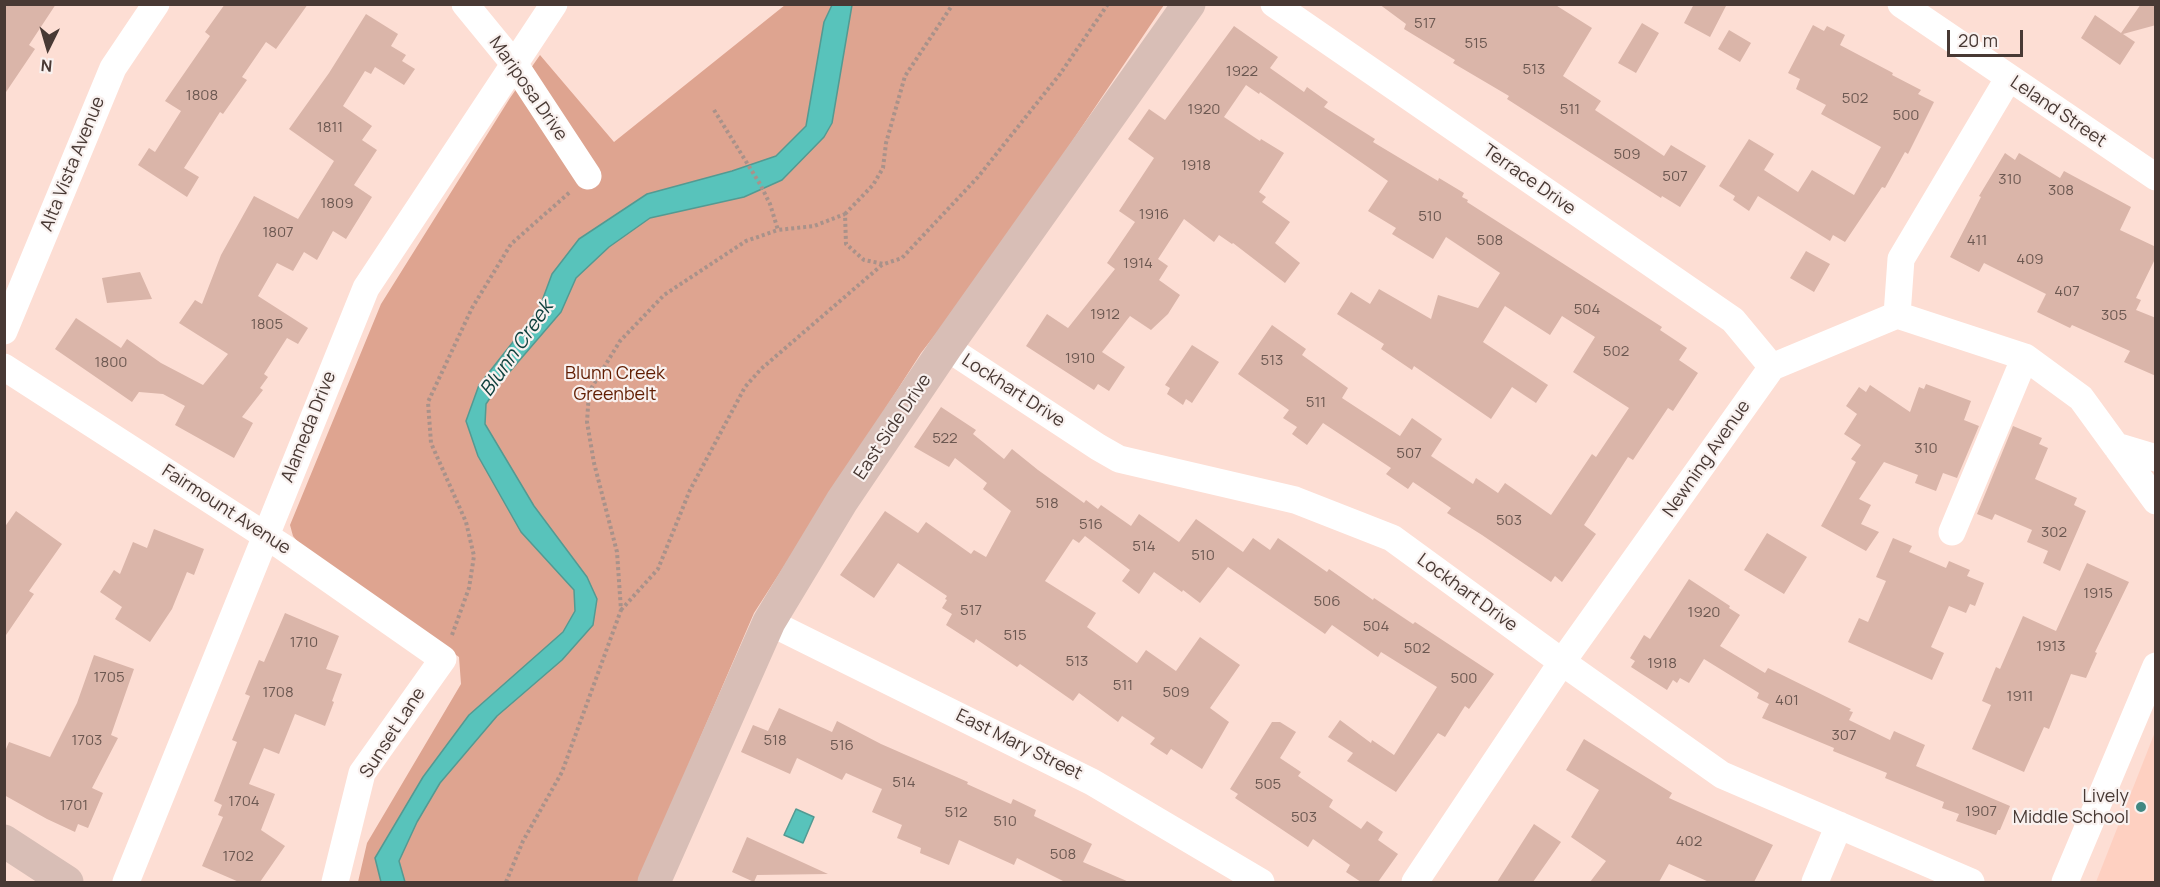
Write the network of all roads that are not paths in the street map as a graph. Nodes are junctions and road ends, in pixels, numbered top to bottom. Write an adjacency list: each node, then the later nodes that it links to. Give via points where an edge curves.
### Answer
1 (156, 4): 12 (street, Alta Vista Avenue, via 113,68)
2 (465, 4): 7 (street, Mariposa Drive)
3 (554, 4): 7 (street, Alameda Drive)
4 (1189, 4): 13 (street, East Side Drive)
5 (1274, 4): 16 (street, Terrace Drive, via 1733,320)
6 (1901, 4): 8 (street, Leland Street)
7 (515, 66): 9 (street, Mariposa Drive); 21 (street, Alameda Drive, via 366,288)
8 (2008, 79): 10 (street, Leland Street); 11 (street, via 1901,260)
9 (588, 176)
10 (2156, 177)
11 (1897, 315): 14 (street); 16 (street)
12 (4, 332)
13 (946, 347): 22 (street, East Side Drive, via 842,501); 24 (street, Lockhart Drive, via 1119,459 1295,500 1392,538)
14 (2025, 357): 17 (street, via 2081,398); 20 (street)
15 (4, 367): 21 (street, Fairmount Avenue)
16 (1772, 367): 24 (street, Newning Avenue)
17 (2116, 446): 18 (street); 19 (street)
18 (2156, 458)
19 (2156, 501)
20 (1952, 532)
21 (265, 535): 23 (street, Fairmount Avenue); 29 (street, Alameda Drive)
22 (769, 622): 31 (street, East Side Drive); 32 (street, East Mary Street, via 1092,782)
23 (443, 659): 30 (street, Sunset Lane, via 362,773)
24 (1562, 662): 26 (street, Lockhart Drive, via 1722,775); 33 (street, Newning Avenue)
25 (2156, 666): 36 (street)
26 (1839, 825): 34 (street); 35 (street, Lockhart Drive)
27 (4, 841): 28 (street)
28 (67, 882)
29 (126, 882)
30 (335, 882)
31 (654, 882)
32 (1261, 882)
33 (1415, 882)
34 (1815, 882)
35 (1971, 882)
36 (2065, 882)

